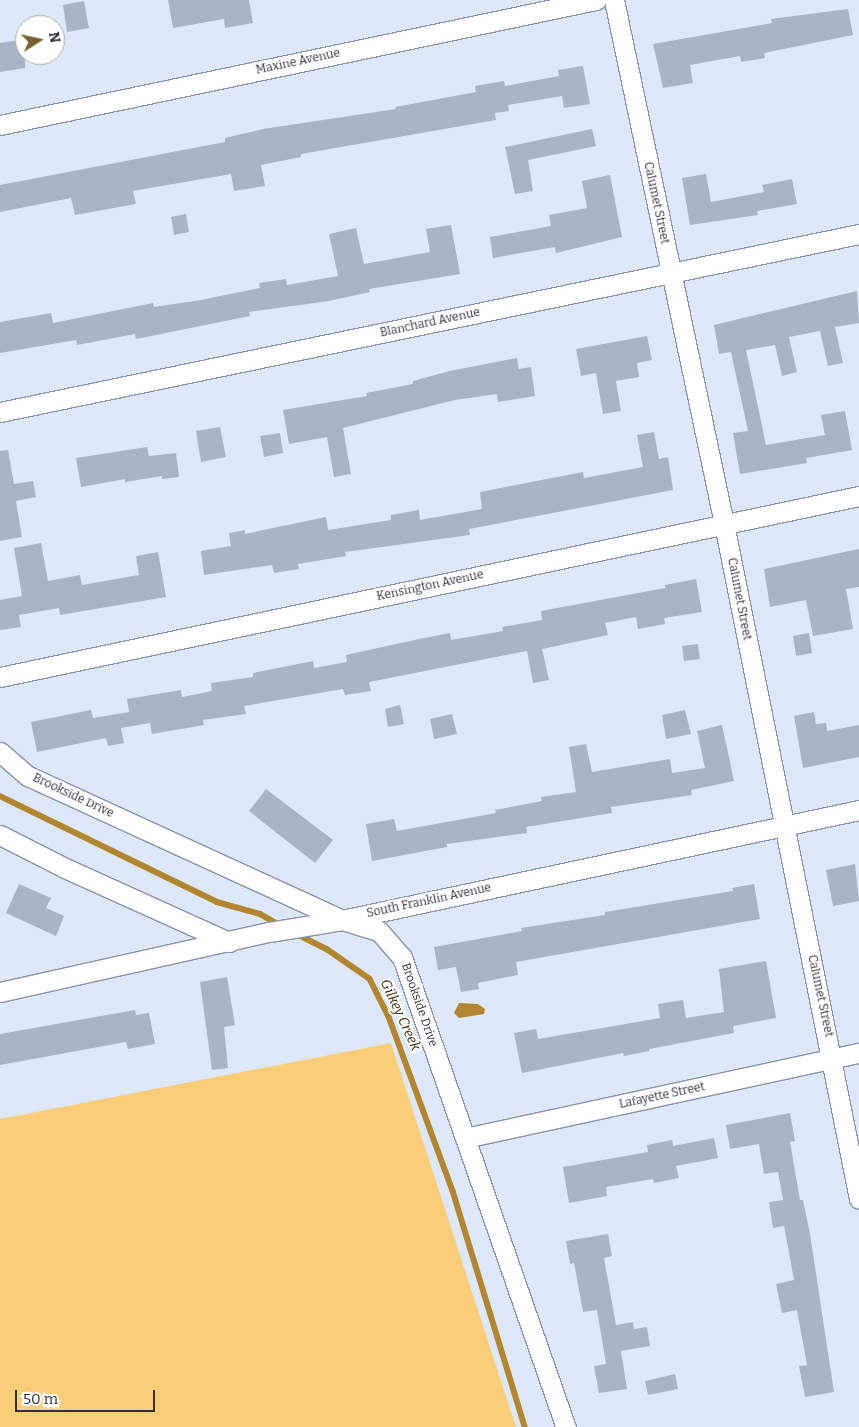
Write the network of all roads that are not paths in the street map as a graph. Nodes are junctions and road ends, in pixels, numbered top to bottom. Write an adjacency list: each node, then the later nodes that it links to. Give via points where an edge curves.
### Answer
1 (596, 0): 3 (street, Maxine Avenue)
2 (614, 0): 5 (street, Calumet Street)
3 (0, 125)
4 (859, 234): 5 (street, Blanchard Avenue)
5 (670, 273): 6 (street, Blanchard Avenue); 8 (street, Calumet Street)
6 (0, 412)
7 (859, 496): 8 (street, Kensington Avenue)
8 (724, 524): 9 (street, Kensington Avenue); 12 (street, Calumet Street)
9 (0, 676)
10 (0, 752): 14 (street, Brookside Drive, via 28,776)
11 (859, 810): 12 (street, South Franklin Avenue)
12 (784, 825): 14 (street, South Franklin Avenue); 18 (street, Calumet Street)
13 (0, 835): 15 (street)
14 (342, 920): 15 (street, South Franklin Avenue); 19 (street, Brookside Drive, via 379,932 402,957)
15 (229, 942): 16 (street, South Franklin Avenue)
16 (0, 992)
17 (859, 1053): 18 (street, Lafayette Street)
18 (833, 1059): 19 (street, Lafayette Street); 20 (street, Calumet Street)
19 (465, 1138): 21 (street, Brookside Drive)
20 (859, 1199)
21 (566, 1427)

